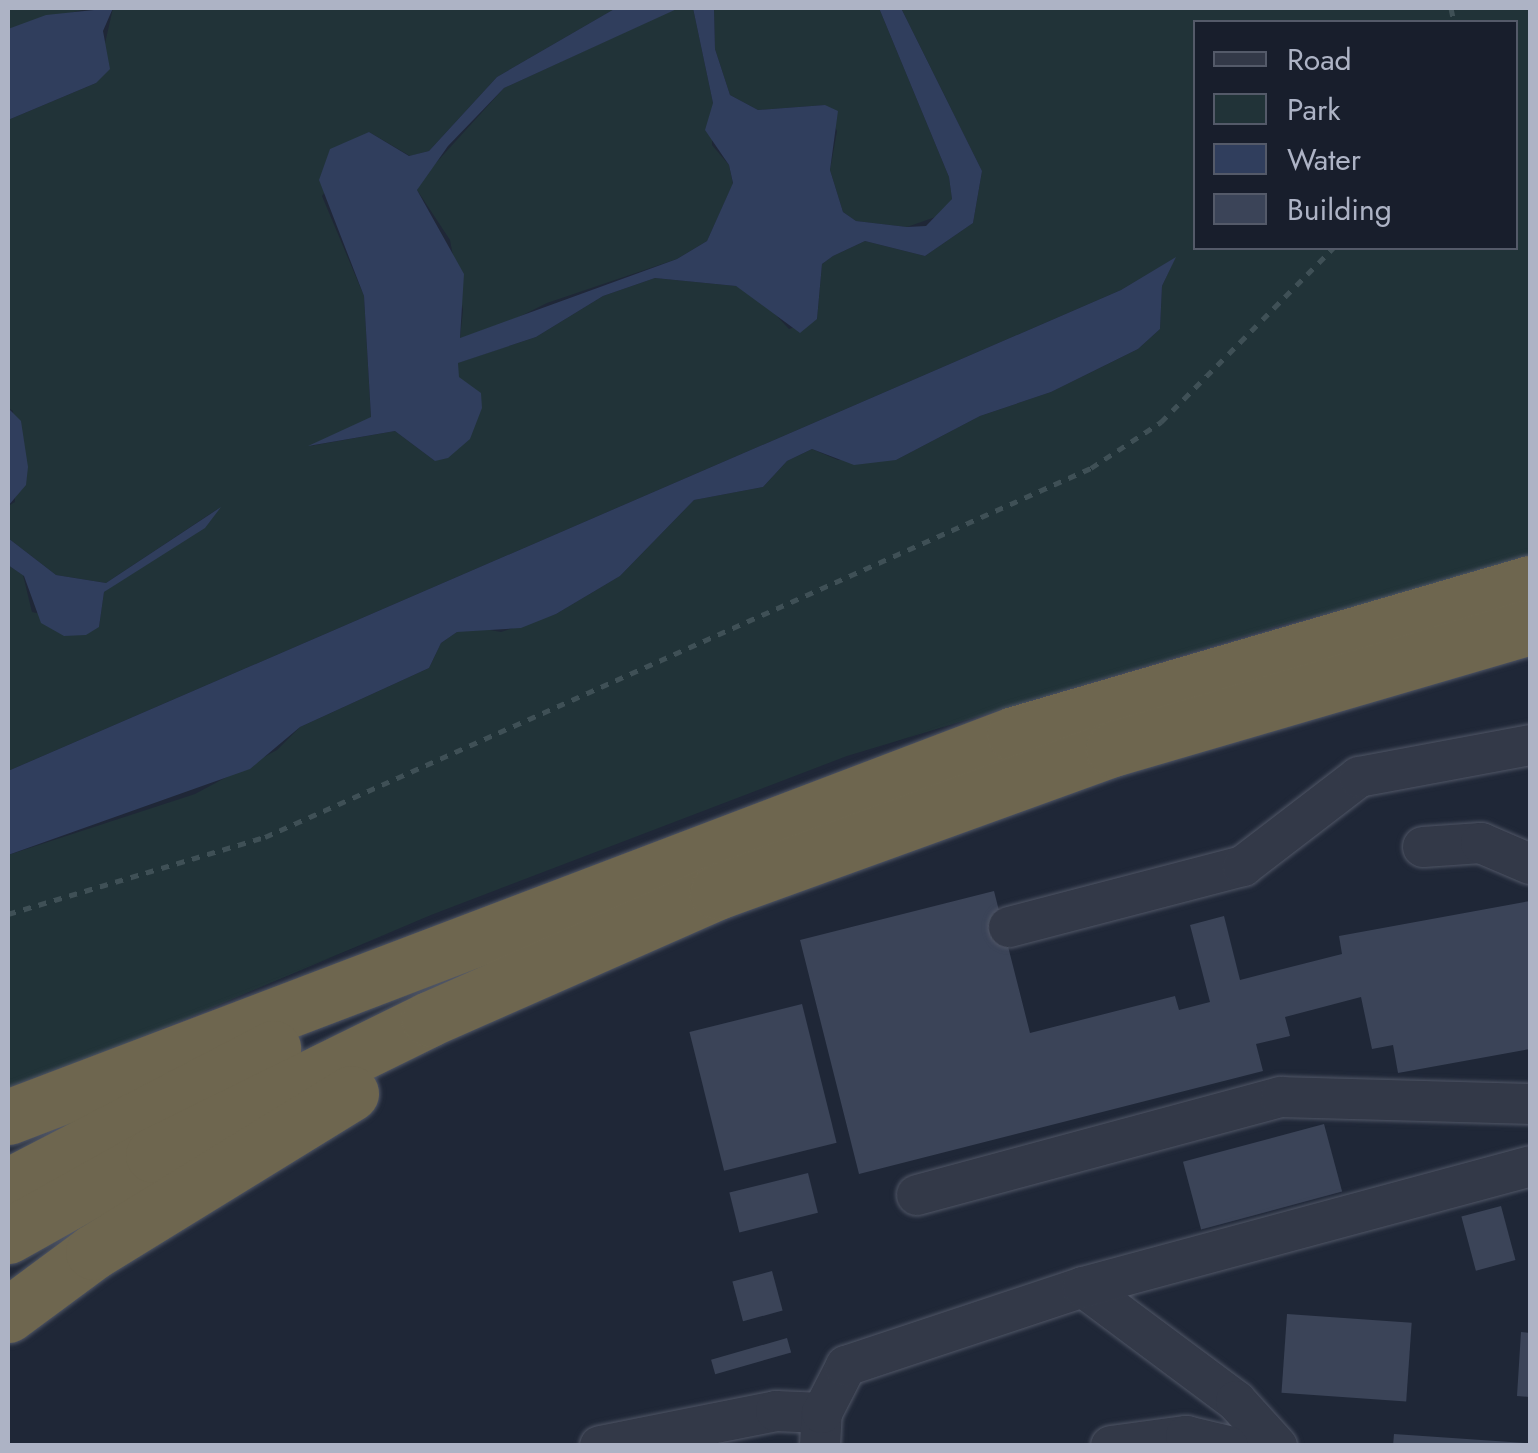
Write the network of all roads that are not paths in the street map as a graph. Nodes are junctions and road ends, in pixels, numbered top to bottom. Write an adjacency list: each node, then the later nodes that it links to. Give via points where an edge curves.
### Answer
1 (1530, 584): 6 (highway, via 1014,734)
2 (1530, 627): 6 (highway)
3 (1530, 745): 7 (lane, via 1359,777 1243,866)
4 (1423, 847): 5 (lane, via 1481,843)
5 (1530, 864)
6 (710, 872): 9 (highway); 11 (highway, via 409,980); 13 (highway, via 153,1155); 15 (highway, via 93,1252)
7 (1008, 927)
8 (1530, 1104): 12 (lane, via 1281,1097)
9 (8, 1117)
10 (1530, 1166): 14 (lane)
11 (8, 1186)
12 (917, 1195)
13 (8, 1236)
14 (1083, 1287): 16 (lane, via 846,1366); 20 (lane, via 1236,1401)
15 (8, 1315)
16 (823, 1437): 17 (lane, via 776,1411)
17 (600, 1446)
18 (1110, 1446): 19 (lane, via 1186,1436)
19 (1228, 1446)
20 (1277, 1446)

